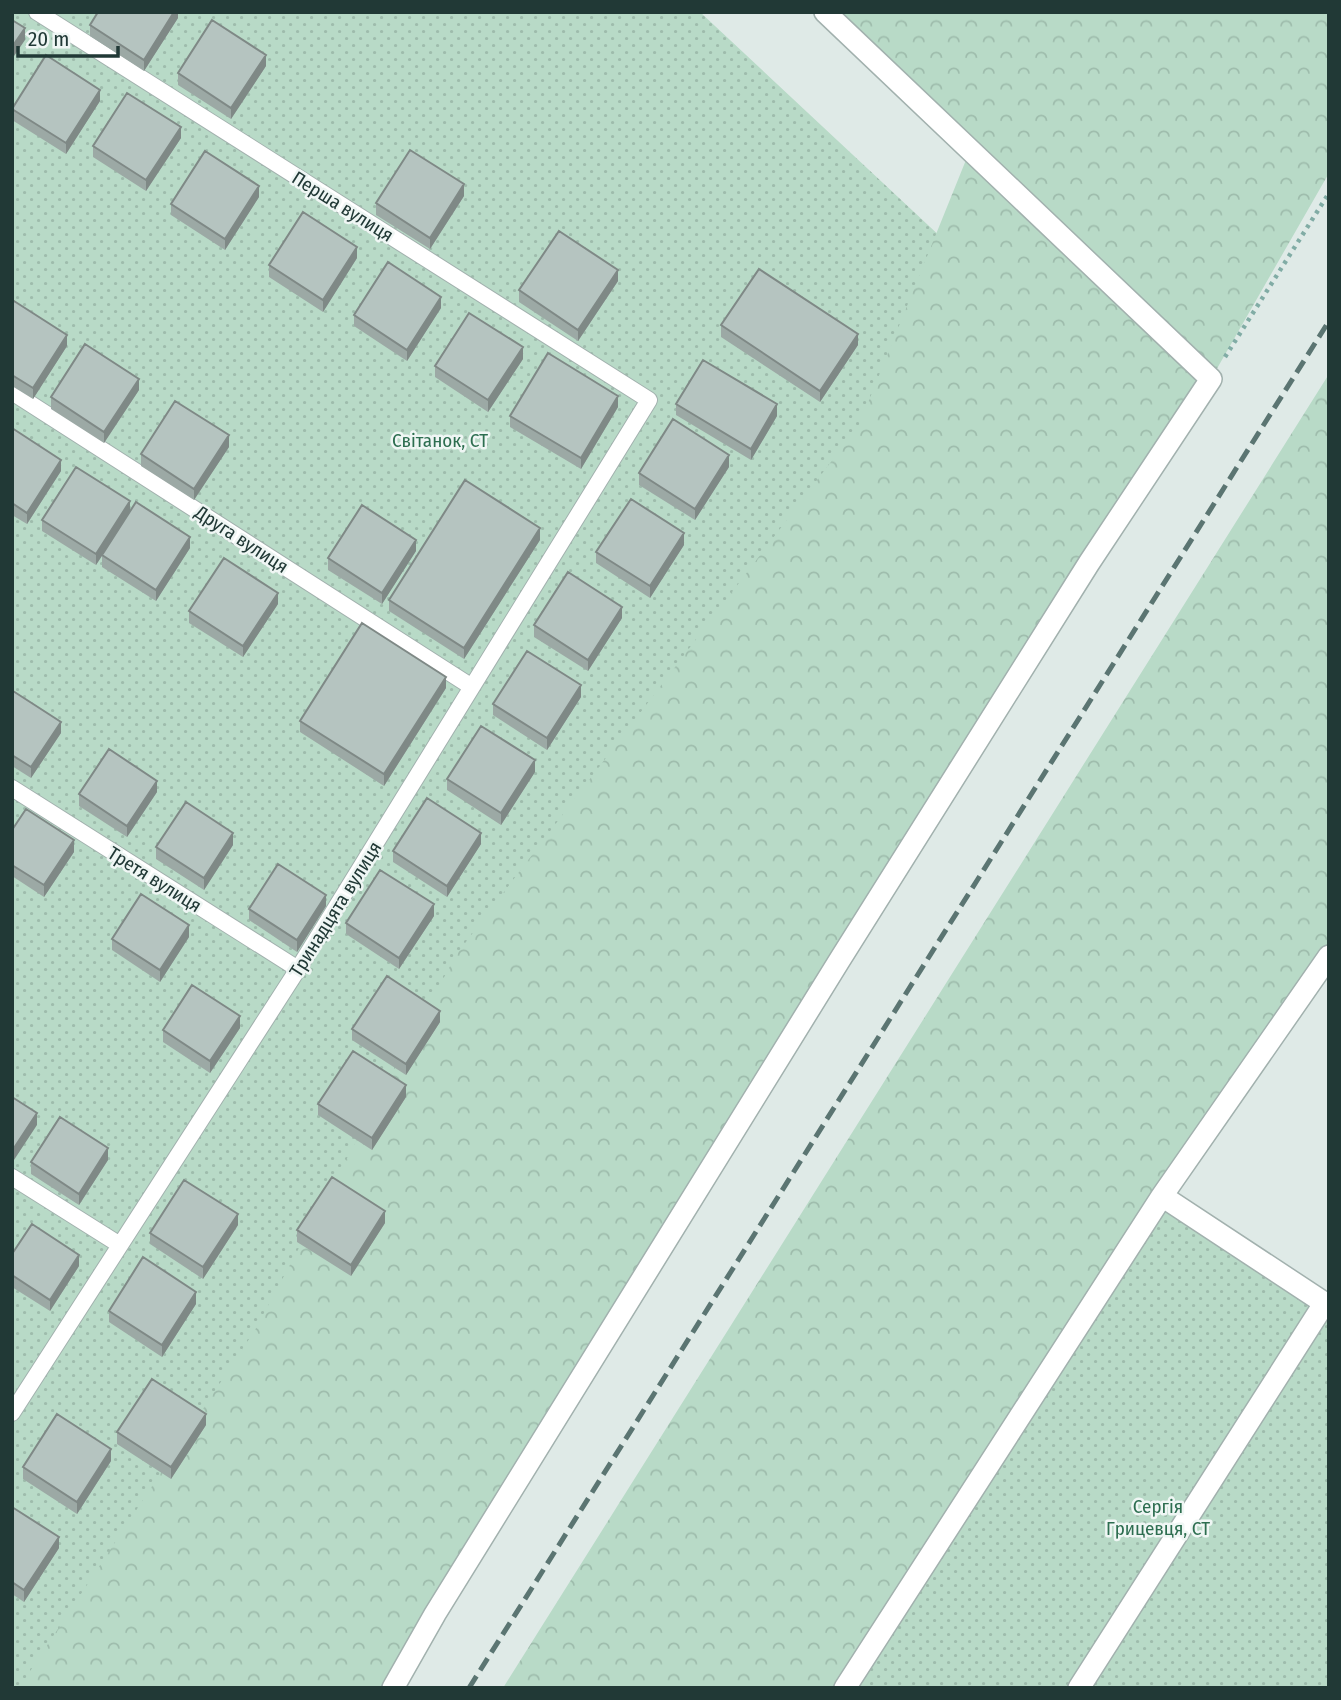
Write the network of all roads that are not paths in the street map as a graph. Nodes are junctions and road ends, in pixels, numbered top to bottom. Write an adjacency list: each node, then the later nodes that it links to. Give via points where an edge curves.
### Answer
1 (37, 12): 4 (lane, Перша вулиця)
2 (825, 12): 14 (street, via 1211,379 1089,562 839,961)
3 (12, 392): 5 (lane, Друга вулиця)
4 (649, 400): 5 (lane, Тринадцята вулиця)
5 (472, 687): 8 (lane, Тринадцята вулиця)
6 (12, 788): 8 (lane, Третя вулиця)
7 (1329, 956): 10 (street)
8 (298, 969): 11 (lane, Тринадцята вулиця)
9 (12, 1177): 11 (lane)
10 (1162, 1196): 12 (street); 15 (street)
11 (120, 1245): 13 (lane, Тринадцята вулиця)
12 (1326, 1305): 16 (street)
13 (12, 1413)
14 (393, 1688)
15 (845, 1688)
16 (1079, 1688)

